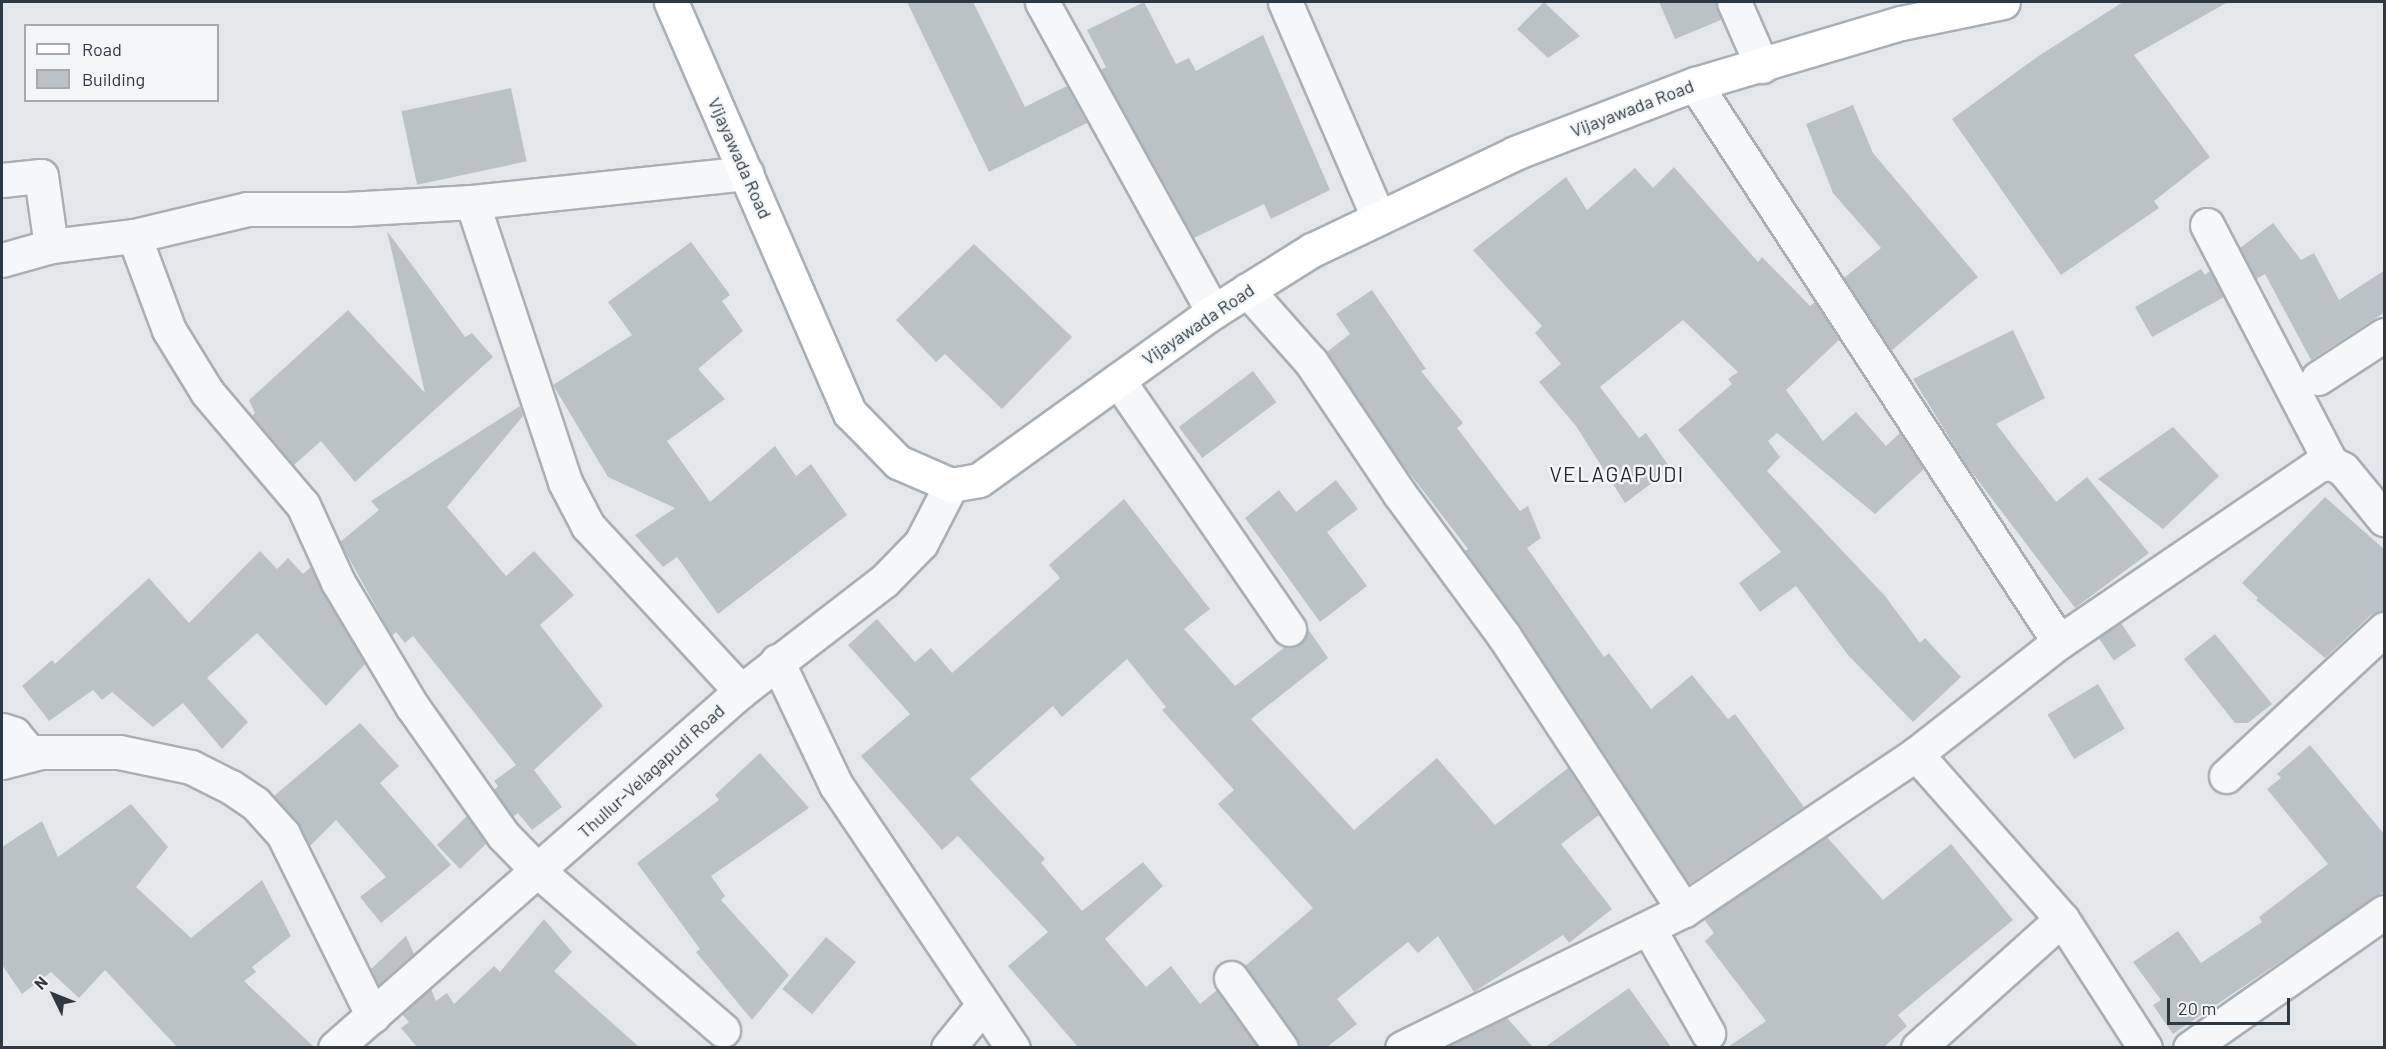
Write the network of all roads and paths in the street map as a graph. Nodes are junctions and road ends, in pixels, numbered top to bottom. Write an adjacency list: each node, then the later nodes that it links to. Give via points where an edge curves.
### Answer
1 (671, 2): 8 (main road, Vijayawada Road)
2 (1042, 2): 17 (street)
3 (1285, 2): 11 (street)
4 (1734, 2): 6 (street)
5 (2003, 2): 6 (main road, Vijayawada Road, via 1901,23)
6 (1762, 66): 7 (main road, Vijayawada Road)
7 (1695, 84): 11 (main road, Vijayawada Road, via 1515,153); 26 (street)
8 (746, 173): 10 (street); 22 (main road, Vijayawada Road, via 850,412 898,462)
9 (2, 180): 14 (street, via 41,176)
10 (472, 202): 13 (street, via 347,209 247,209); 28 (street, via 565,482 588,526)
11 (1378, 217): 16 (main road, Vijayawada Road, via 1312,250)
12 (2207, 225): 21 (street)
13 (134, 236): 14 (street); 33 (street, via 169,330 207,392 303,504 338,582 412,706 502,835)
14 (51, 246): 15 (street)
15 (2, 260)
16 (1247, 290): 17 (main road, Vijayawada Road); 34 (street, via 1311,362 1399,493 1504,636)
17 (1213, 312): 20 (main road, Vijayawada Road)
18 (2385, 335): 19 (street)
19 (2318, 378)
20 (1118, 380): 22 (main road, Vijayawada Road, via 979,480); 24 (street)
21 (2331, 463): 23 (street, via 2343,469); 26 (street, via 2318,465)
22 (951, 485): 27 (street, Thullur-Velagapudi Road, via 921,543 884,581)
23 (2385, 519)
24 (1289, 628)
25 (2385, 629): 32 (street)
26 (2059, 642): 30 (street)
27 (777, 662): 28 (street, Thullur-Velagapudi Road); 39 (street, via 836,785)
28 (741, 691): 33 (street, Thullur-Velagapudi Road)
29 (2, 730): 31 (street, via 14,734)
30 (1916, 754): 34 (street); 36 (street)
31 (16, 758): 40 (street, via 81,749 156,759 191,767 255,803 283,834)
32 (2226, 776)
33 (538, 871): 40 (street, Thullur-Velagapudi Road); 41 (street)
34 (1684, 910): 37 (street)
35 (2385, 912): 50 (street)
36 (2062, 919): 48 (street); 49 (street)
37 (1648, 929): 42 (street); 47 (street)
38 (1231, 978): 46 (street)
39 (983, 1005): 44 (street); 45 (street)
40 (373, 1016): 43 (street, Thullur-Velagapudi Road)
41 (723, 1030)
42 (1708, 1033)
43 (335, 1047)
44 (948, 1047)
45 (1012, 1047)
46 (1281, 1047)
47 (1402, 1047)
48 (1918, 1047)
49 (2145, 1047)
50 (2190, 1047)

